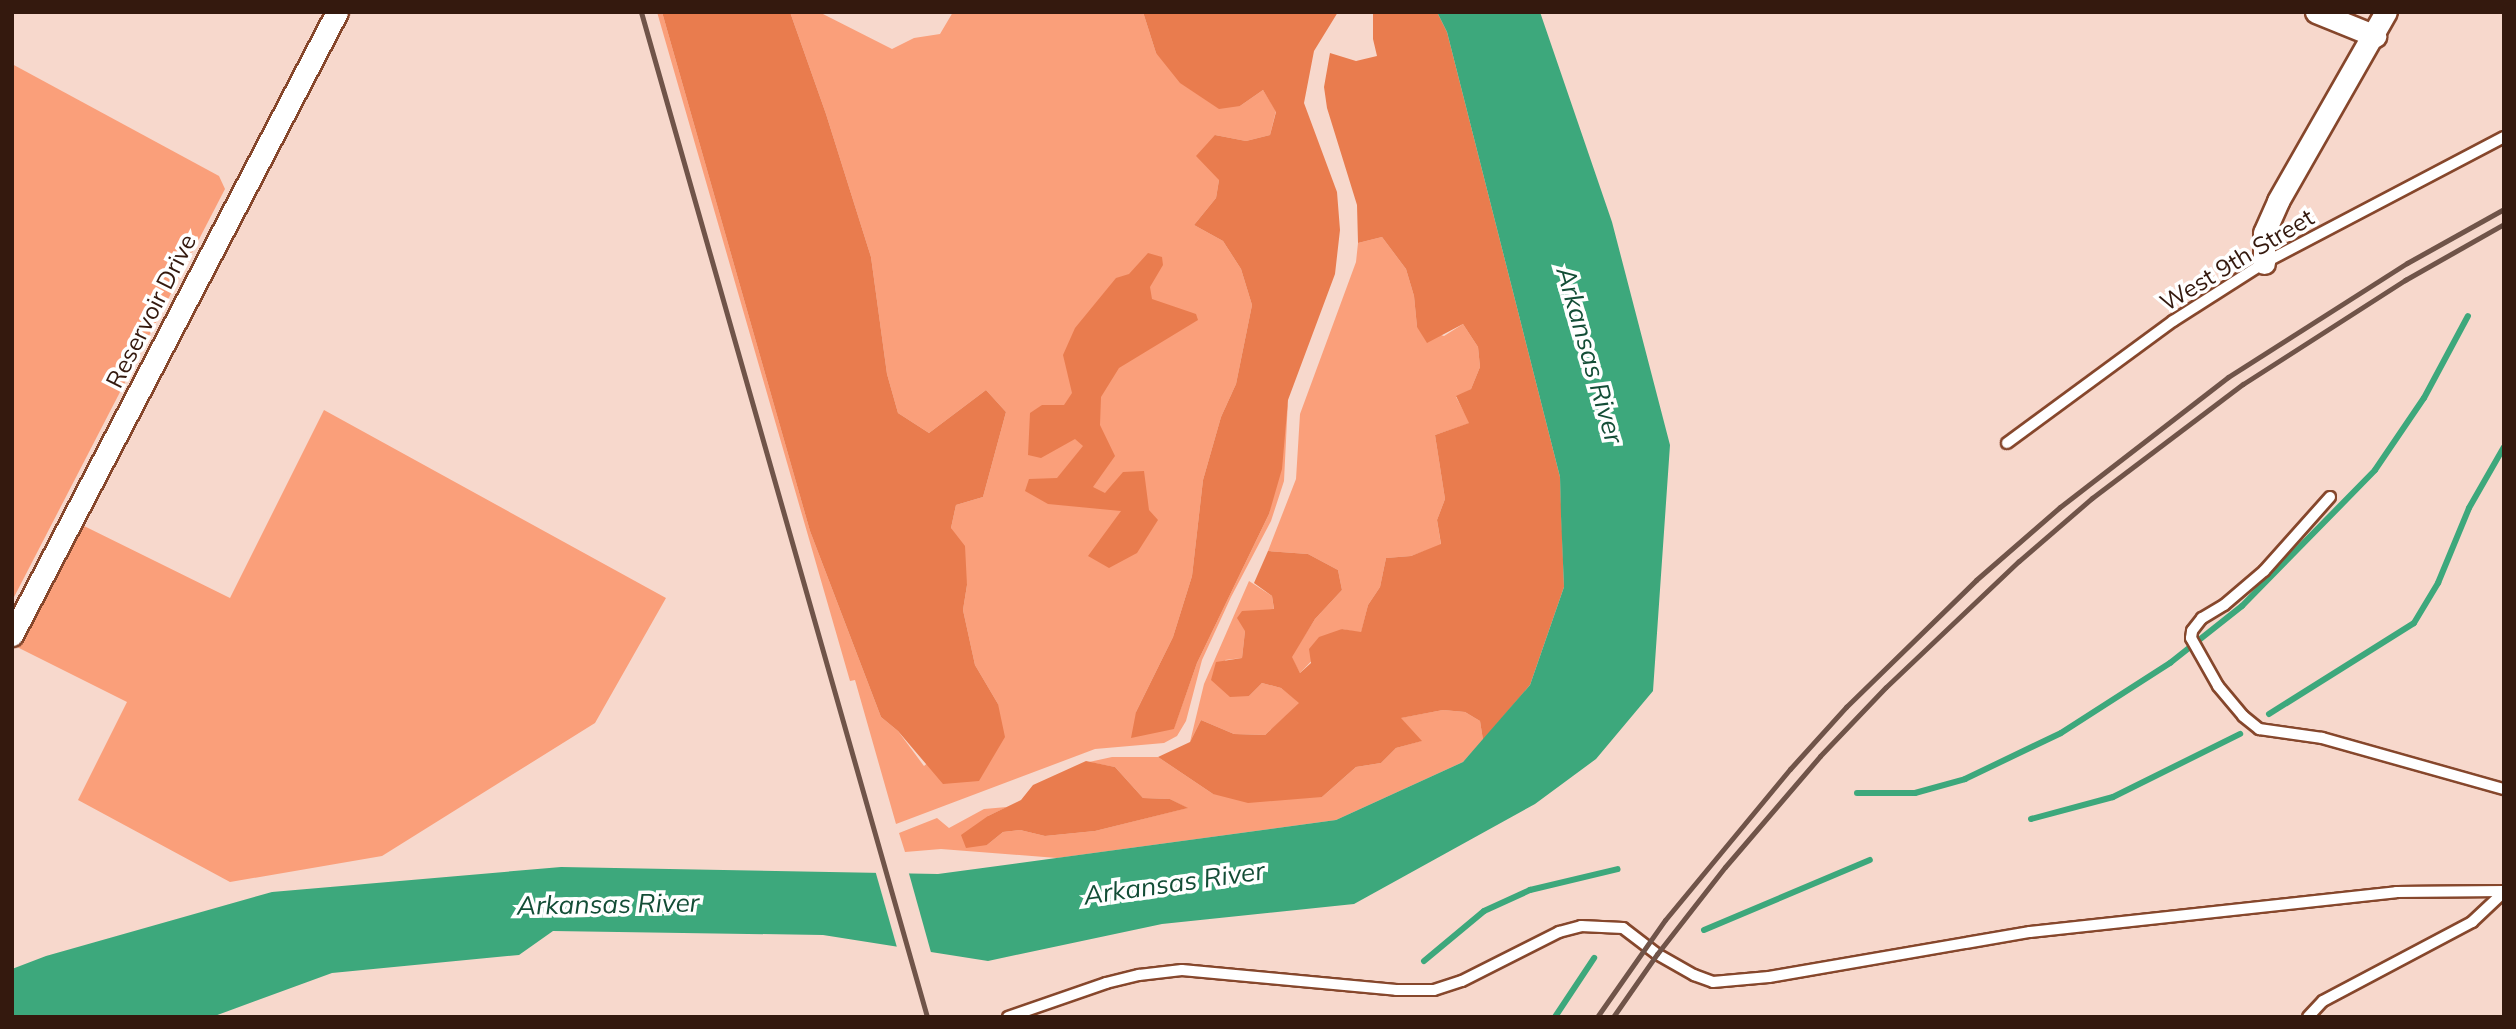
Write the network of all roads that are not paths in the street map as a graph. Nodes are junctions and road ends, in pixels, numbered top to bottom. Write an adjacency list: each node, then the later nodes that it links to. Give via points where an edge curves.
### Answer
1 (337, 12): 9 (street, Reservoir Drive)
2 (2316, 12): 4 (street)
3 (2386, 12): 4 (street)
4 (2375, 36): 6 (street, via 2278,201 2264,233)
5 (2504, 137): 6 (lane, West 9th Street)
6 (2264, 263): 7 (lane, West 9th Street, via 2173,321)
7 (2007, 443)
8 (2330, 497): 10 (lane, via 2264,571 2202,618 2192,631 2218,686 2259,729 2322,738)
9 (12, 635)
10 (2504, 789)
11 (2504, 891): 12 (lane, via 2396,892 2043,931 1713,982 1657,954 1623,928 1581,926 1434,990 1182,970 1139,975); 13 (lane, via 2472,922 2323,1001)
12 (1008, 1017)
13 (2308, 1017)

